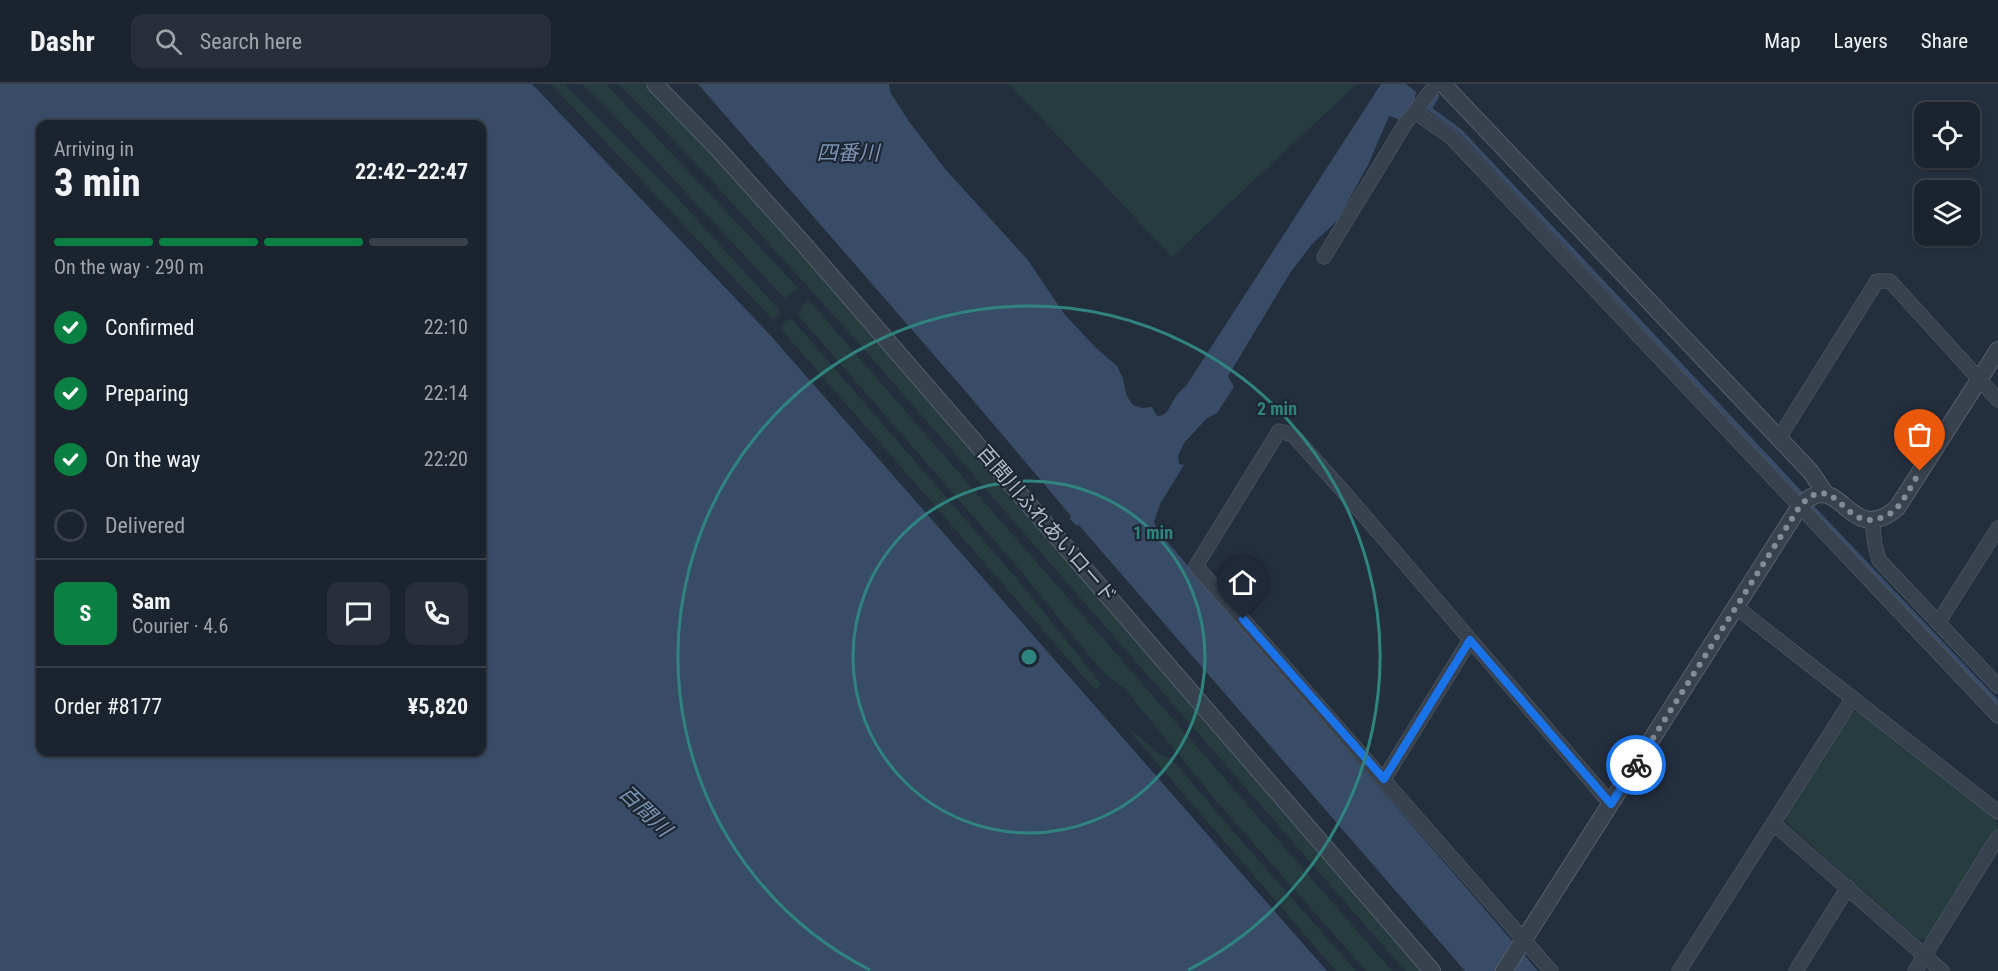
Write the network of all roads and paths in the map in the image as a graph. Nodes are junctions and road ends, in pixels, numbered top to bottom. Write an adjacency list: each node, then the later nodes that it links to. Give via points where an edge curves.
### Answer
1 (654, 84): 28 (street, 百間川ふれあいロード, via 816,258)
2 (1436, 84): 4 (street)
3 (1443, 84): 9 (street)
4 (1420, 106): 5 (street, via 1405,124); 11 (street)
5 (1324, 258)
6 (1998, 350): 7 (street)
7 (1979, 380): 8 (street); 9 (street, via 1890,281 1877,281); 12 (street, via 1897,508)
8 (1998, 400)
9 (1779, 438): 10 (street)
10 (1825, 493): 11 (street); 12 (street, via 1857,517)
11 (1803, 502): 14 (street); 19 (street)
12 (1872, 520): 15 (street, via 1880,560)
13 (1998, 528): 15 (street)
14 (1736, 607): 18 (street); 21 (street)
15 (1938, 623): 17 (street)
16 (1470, 640): 20 (street); 20 (street, via 1293,435 1280,431 1196,566); 21 (street)
17 (1998, 685)
18 (1853, 698): 22 (street); 23 (street)
19 (1998, 716)
20 (1384, 779): 26 (street)
21 (1611, 804): 26 (street)
22 (1998, 812)
23 (1773, 823): 25 (street); 31 (street)
24 (1998, 837): 27 (street)
25 (1848, 886): 27 (street); 32 (street)
26 (1520, 944): 29 (street); 30 (street)
27 (1925, 955): 33 (street); 34 (street)
28 (1432, 971)
29 (1504, 971)
30 (1551, 971)
31 (1679, 971)
32 (1796, 971)
33 (1915, 971)
34 (1942, 971)

